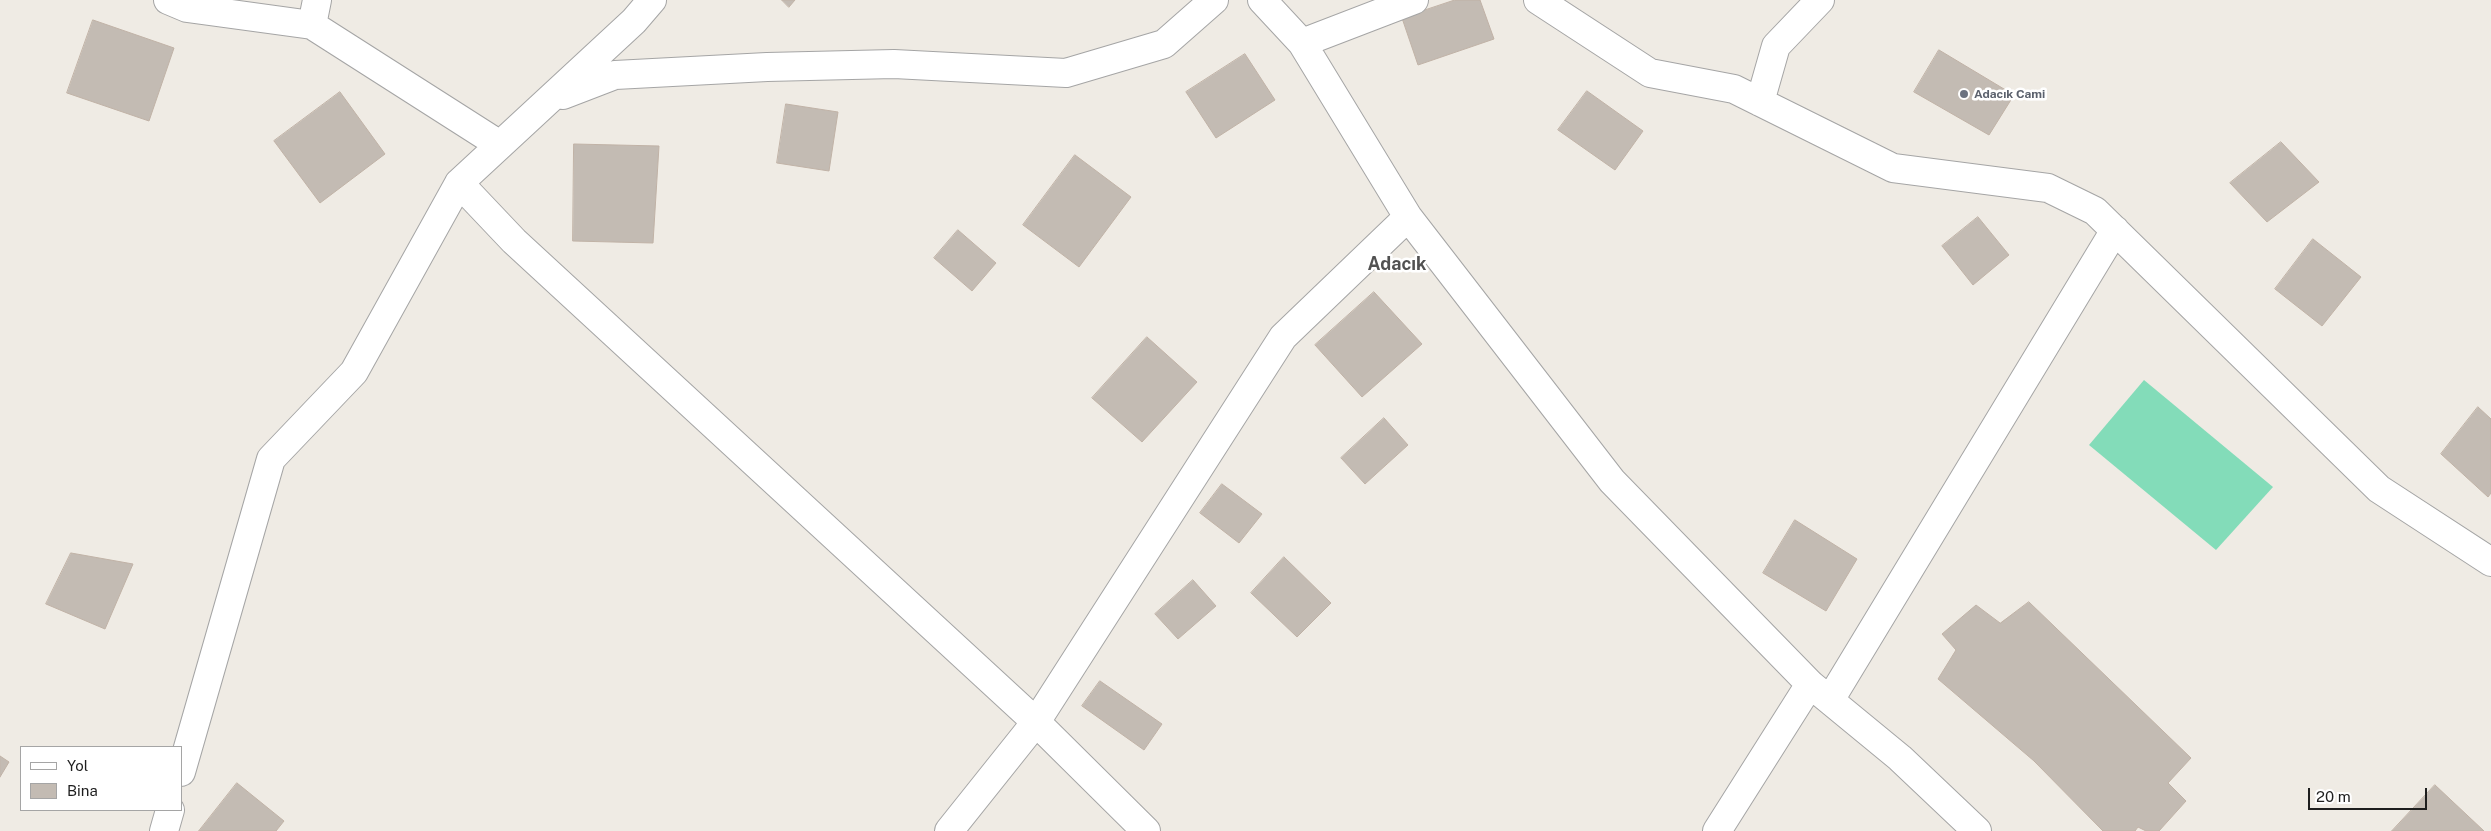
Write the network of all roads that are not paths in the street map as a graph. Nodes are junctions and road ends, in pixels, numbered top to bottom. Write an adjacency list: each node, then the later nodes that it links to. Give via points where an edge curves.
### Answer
1 (168, 0): 8 (street, via 187,8)
2 (652, 0): 10 (street, via 634,21)
3 (1214, 0): 10 (street, via 1164,44 1066,73 894,64 767,67 615,75)
4 (1262, 0): 9 (street)
5 (1414, 0): 9 (street)
6 (1538, 0): 11 (street, via 1650,73 1734,89)
7 (1820, 0): 11 (street, via 1776,46)
8 (314, 12): 12 (street)
9 (1302, 42): 14 (street)
10 (549, 100): 12 (street)
11 (1760, 102): 15 (street, via 1893,168 2048,188 2094,211)
12 (500, 146): 13 (street)
13 (459, 183): 18 (street, via 514,241); 19 (street, via 354,372 271,459)
14 (1408, 217): 17 (street, via 1612,481); 18 (street, via 1283,337)
15 (2115, 230): 16 (street, via 2379,489); 17 (street)
16 (2490, 558)
17 (1820, 692): 24 (street); 25 (street, via 1900,758)
18 (1036, 722): 22 (street); 23 (street)
19 (182, 769)
20 (170, 811): 21 (street)
21 (164, 831)
22 (949, 831)
23 (1146, 831)
24 (1717, 831)
25 (1976, 831)

